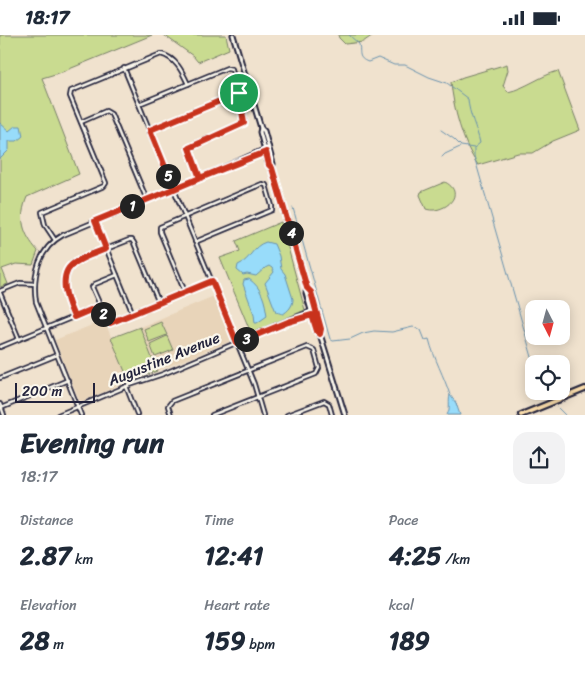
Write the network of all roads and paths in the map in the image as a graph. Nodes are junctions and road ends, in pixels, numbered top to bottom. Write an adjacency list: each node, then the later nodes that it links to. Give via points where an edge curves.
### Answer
1 (233, 35): 8 (main road, via 264,131)
2 (124, 69): 3 (street, via 164,54 180,67); 5 (street); 6 (street, via 71,91)
3 (188, 84): 4 (street, via 230,68); 5 (street)
4 (239, 93): 7 (street); 9 (street, via 244,123 189,148)
5 (139, 104): 7 (street)
6 (81, 122): 11 (street, via 106,111 111,114); 14 (street, via 106,184 42,212 45,225)
7 (150, 130): 10 (street)
8 (267, 150): 9 (street); 20 (main road)
9 (200, 178): 10 (street)
10 (174, 189): 11 (street); 12 (street)
11 (147, 200): 13 (street)
12 (185, 216): 15 (street); 15 (street, via 262,185 266,187 271,211); 22 (street, via 161,226 160,230)
13 (95, 221): 14 (street); 16 (street)
14 (55, 240): 19 (street, via 40,259)
15 (195, 242): 18 (street)
16 (106, 249): 17 (street); 23 (street, via 133,241); 28 (street, via 76,261 68,271 65,293)
17 (117, 275): 24 (street, via 93,286); 27 (street)
18 (212, 281): 22 (street); 32 (street)
19 (35, 284): 21 (street, via 20,283); 29 (street, via 37,305)
20 (307, 288): 25 (main road); 26 (main road)
21 (0, 292): 31 (street)
22 (185, 292): 23 (street)
23 (159, 303): 27 (street)
24 (100, 306): 27 (street, via 108,323); 28 (street)
25 (316, 311): 26 (street, Augustine Avenue); 30 (main road)
26 (312, 313): 30 (main road); 32 (street, Augustine Avenue)
27 (133, 314)
28 (74, 317): 29 (street)
29 (46, 328): 31 (street); 34 (street)
30 (320, 334): 52 (main road)
31 (19, 339): 33 (street)
32 (237, 343): 35 (street); 38 (street, Augustine Avenue)
33 (0, 347)
34 (57, 355): 36 (street); 37 (street)
35 (248, 370): 40 (street); 40 (street, via 307,347 314,350 319,368 316,374); 47 (street, via 171,401 168,407)
36 (0, 378)
37 (68, 380): 41 (street); 42 (street)
38 (126, 387): 42 (street, Augustine Avenue); 43 (street)
39 (585, 389): 53 (main road)
40 (258, 396): 48 (street); 49 (street)
41 (1, 406): 44 (street)
42 (78, 407): 45 (street, Augustine Avenue); 46 (street)
43 (137, 414)
44 (4, 415)
45 (58, 415)
46 (80, 415)
47 (171, 415)
48 (212, 415)
49 (263, 415)
50 (287, 415): 51 (street, via 324,401 329,404)
51 (332, 415)
52 (345, 415)
53 (521, 415)

